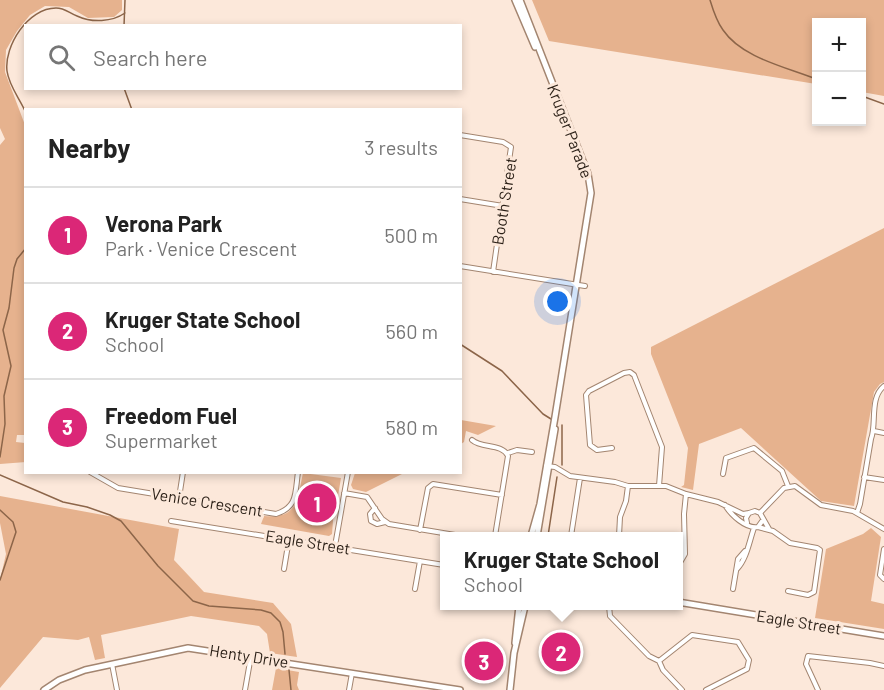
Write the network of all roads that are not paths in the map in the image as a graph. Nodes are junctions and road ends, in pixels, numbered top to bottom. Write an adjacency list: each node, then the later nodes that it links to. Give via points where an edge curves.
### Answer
1 (515, 0): 3 (street, Kruger Parade)
2 (520, 0): 3 (street, Kruger Parade)
3 (542, 59): 9 (street, Kruger Parade, via 591,185)
4 (462, 135): 6 (street, Booth Street, via 511,147)
5 (462, 199): 6 (street)
6 (503, 206): 8 (street, Booth Street)
7 (462, 266): 8 (street)
8 (493, 272): 9 (street)
9 (577, 285): 10 (street); 18 (street, Kruger Parade)
10 (585, 286)
11 (884, 386): 12 (street, via 878,394)
12 (874, 431): 13 (street); 24 (street)
13 (884, 433)
14 (472, 440): 17 (street)
15 (612, 448): 28 (street, via 597,450 590,445 586,395 630,372 662,447)
16 (532, 452): 17 (street)
17 (508, 453): 32 (street)
18 (548, 469): 25 (street); 48 (street, Kruger Parade); 49 (street, Kruger Parade)
19 (94, 474): 33 (street, Venice Crescent, via 118,488)
20 (183, 474): 33 (street)
21 (298, 474): 33 (street, Venice Crescent, via 293,504 279,513)
22 (348, 474): 30 (street)
23 (723, 474): 29 (street, via 729,456 757,448 782,471)
24 (864, 477): 26 (street); 38 (street)
25 (580, 478): 27 (street); 50 (street)
26 (884, 480)
27 (628, 486): 28 (street); 51 (street)
28 (659, 486): 31 (street)
29 (788, 486): 37 (street); 38 (street, via 799,488 820,505)
30 (344, 493): 35 (street, via 367,497); 54 (street)
31 (686, 494): 34 (street); 56 (street)
32 (502, 495): 46 (street, via 433,484 426,492); 47 (street)
33 (179, 498)
34 (724, 504): 36 (street); 42 (street)
35 (375, 508): 41 (street); 41 (street, via 370,514 371,521)
36 (749, 513): 37 (street); 42 (street)
37 (760, 513): 39 (street)
38 (857, 513): 45 (street)
39 (763, 520): 43 (street); 44 (street)
40 (171, 521): 53 (street, Eagle Street)
41 (385, 522): 46 (street)
42 (747, 524): 43 (street)
43 (756, 528): 44 (street); 62 (street, via 738,559)
44 (769, 529): 63 (street, via 790,543 821,552 814,592 808,595)
45 (884, 529)
46 (420, 530): 52 (street)
47 (496, 532)
48 (532, 532)
49 (538, 532)
50 (572, 532)
51 (620, 532)
52 (440, 534)
53 (289, 539): 54 (street, Eagle Street); 59 (street)
54 (335, 546): 57 (street, Eagle Street)
55 (884, 549): 60 (street, via 880,575)
56 (683, 558)
57 (420, 561): 58 (street, Eagle Street); 61 (street)
58 (440, 564)
59 (284, 569)
60 (884, 579)
61 (415, 589)
62 (733, 589)
63 (788, 591)
64 (683, 603): 68 (street, Eagle Street)
65 (518, 610): 69 (street)
66 (524, 610): 69 (street)
67 (609, 610): 71 (street, via 610,616 649,656)
68 (884, 636)
69 (515, 650): 75 (street)
70 (251, 656): 72 (street, Henty Drive, via 188,648); 74 (street, Henty Drive); 78 (street)
71 (659, 661): 83 (street); 84 (street, via 692,635 738,642 749,660 747,669)
72 (112, 664): 76 (street, Henty Drive, via 76,673); 77 (street)
73 (884, 666): 85 (street, via 808,656 806,663)
74 (352, 672): 79 (street); 80 (street, Henty Drive)
75 (510, 678): 81 (street); 82 (street)
76 (44, 690)
77 (117, 690)
78 (245, 690)
79 (349, 690)
80 (460, 690)
81 (505, 690)
82 (510, 690)
83 (682, 690)
84 (706, 690)
85 (818, 690)

